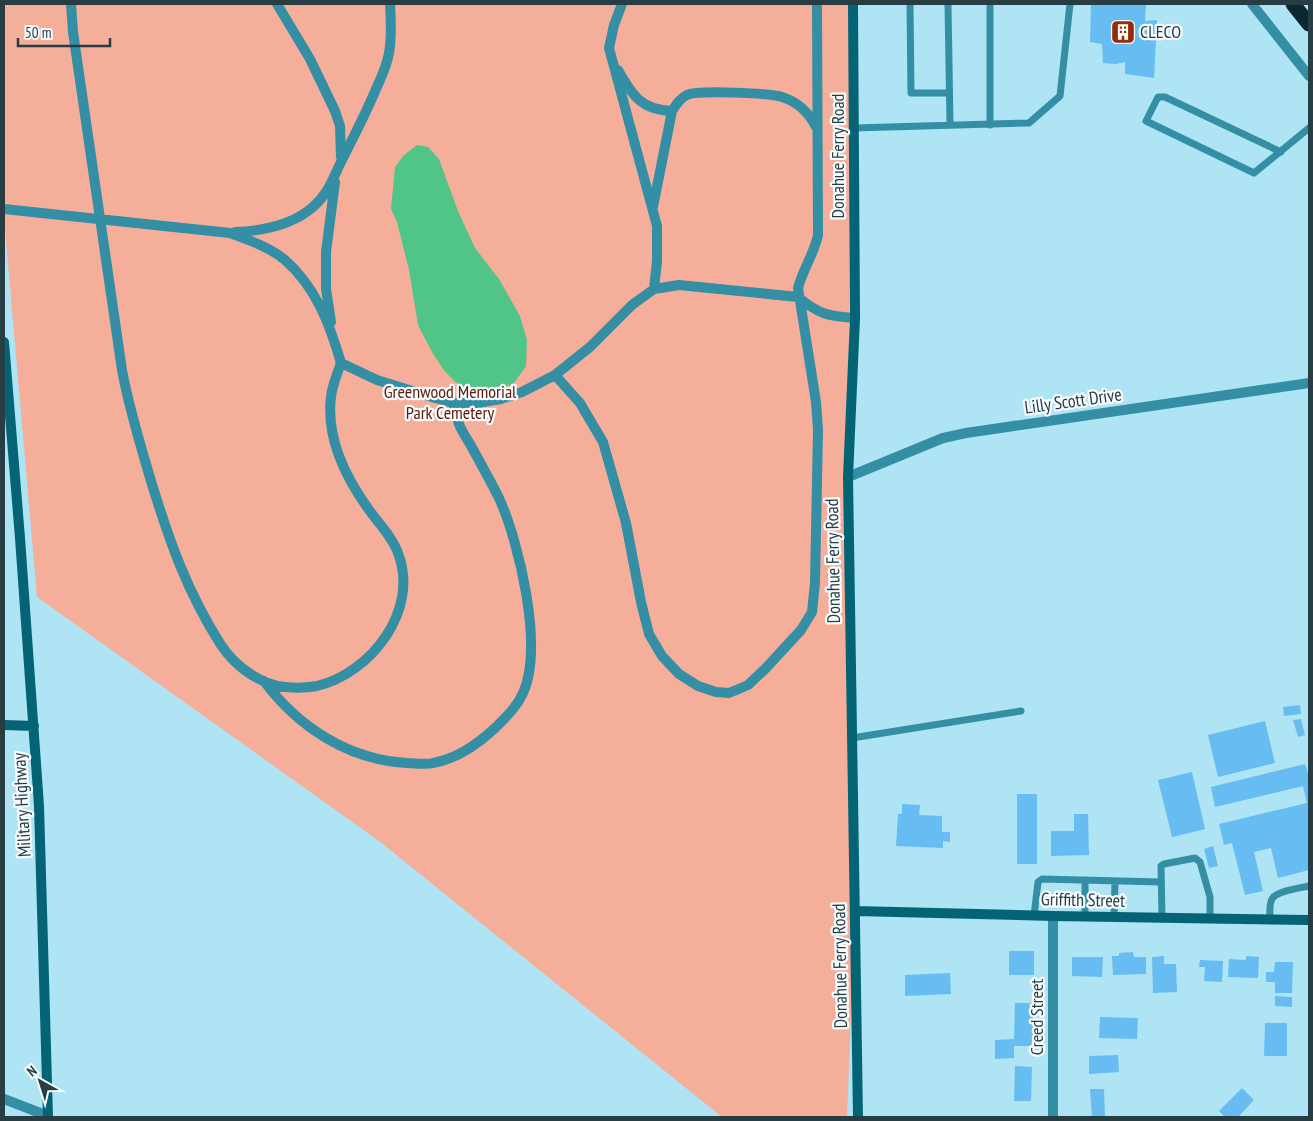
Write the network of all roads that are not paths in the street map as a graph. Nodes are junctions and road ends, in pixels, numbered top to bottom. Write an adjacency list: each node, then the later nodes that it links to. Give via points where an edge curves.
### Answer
1 (71, 4): 28 (street)
2 (276, 4): 24 (street, via 310,59 335,111 340,126)
3 (390, 4): 24 (street, via 389,55 367,110)
4 (622, 4): 14 (street)
5 (818, 4): 22 (street)
6 (853, 4): 20 (main road, Donahue Ferry Road)
7 (910, 4): 16 (lane, via 910,93)
8 (948, 4): 16 (lane)
9 (990, 4): 18 (lane)
10 (1070, 4): 18 (lane, via 1060,96 1029,124)
11 (1252, 4): 15 (street)
12 (1293, 4): 13 (highway)
13 (1309, 24)
14 (609, 48): 17 (street, via 626,85 636,97 648,108); 27 (street)
15 (1309, 76)
16 (950, 93): 19 (lane)
17 (672, 111): 22 (street, via 679,101 694,92 773,95 801,107); 27 (street)
18 (990, 125): 19 (lane)
19 (950, 126): 20 (lane)
20 (854, 128): 32 (main road, Donahue Ferry Road)
21 (1309, 128): 23 (lane)
22 (817, 130): 31 (street, via 818,235 801,278)
23 (1281, 152): 23 (lane, via 1254,173 1146,121 1158,97 1165,97)
24 (341, 161): 25 (street)
25 (335, 176): 29 (street, via 323,197 293,220 274,228); 33 (street, via 326,252 326,289)
26 (4, 209): 28 (street)
27 (652, 210): 30 (street, via 658,241)
28 (101, 218): 29 (street); 40 (street, via 128,402 171,545 201,613 226,652 237,664)
29 (230, 232): 33 (street, via 284,259 310,288)
30 (654, 289): 31 (street, via 679,286); 36 (street)
31 (798, 297): 32 (street, via 813,309 831,316); 36 (street, via 818,430 812,612 801,630 766,668 748,685 729,693 698,686 679,674 662,656 649,634 626,523 603,442 580,403)
32 (855, 318): 39 (main road, Donahue Ferry Road)
33 (333, 335): 35 (street)
34 (4, 342): 43 (main road, Military Highway)
35 (341, 363): 38 (street, via 377,380); 40 (street, via 331,396 330,419 336,446 351,485 398,554 404,591 399,612 378,647 349,672 316,686 298,688)
36 (555, 375): 38 (street, via 501,399)
37 (1309, 383): 39 (street, Lilly Scott Drive, via 966,433 943,438)
38 (453, 403): 40 (street, via 458,423 499,498 527,596 531,635 528,676 517,705 491,732 450,759 432,763 399,762 361,754 316,733 282,703)
39 (848, 477): 44 (main road, Donahue Ferry Road)
40 (264, 681)
41 (1021, 710): 44 (lane)
42 (4, 725): 43 (main road)
43 (34, 726): 59 (main road, Military Highway)
44 (852, 738): 49 (main road, Donahue Ferry Road)
45 (1086, 880): 46 (lane); 50 (lane, via 1042,879 1038,882); 52 (lane)
46 (1115, 881): 47 (lane); 53 (lane)
47 (1161, 882): 54 (lane); 55 (lane, via 1161,866 1195,858 1200,862 1210,897)
48 (1309, 886): 56 (lane, via 1285,891 1272,898)
49 (855, 911): 50 (main road, Griffith Street); 60 (main road, Donahue Ferry Road)
50 (1034, 916): 51 (main road, Griffith Street)
51 (1053, 916): 52 (main road, Griffith Street); 61 (street, Creed Street)
52 (1086, 917): 53 (main road, Griffith Street)
53 (1114, 917): 54 (main road, Griffith Street)
54 (1162, 918): 55 (main road, Griffith Street)
55 (1210, 918): 56 (main road, Griffith Street)
56 (1270, 919): 57 (main road, Griffith Street)
57 (1309, 920)
58 (4, 1099): 59 (street)
59 (48, 1116)
60 (858, 1117)
61 (1053, 1117)

